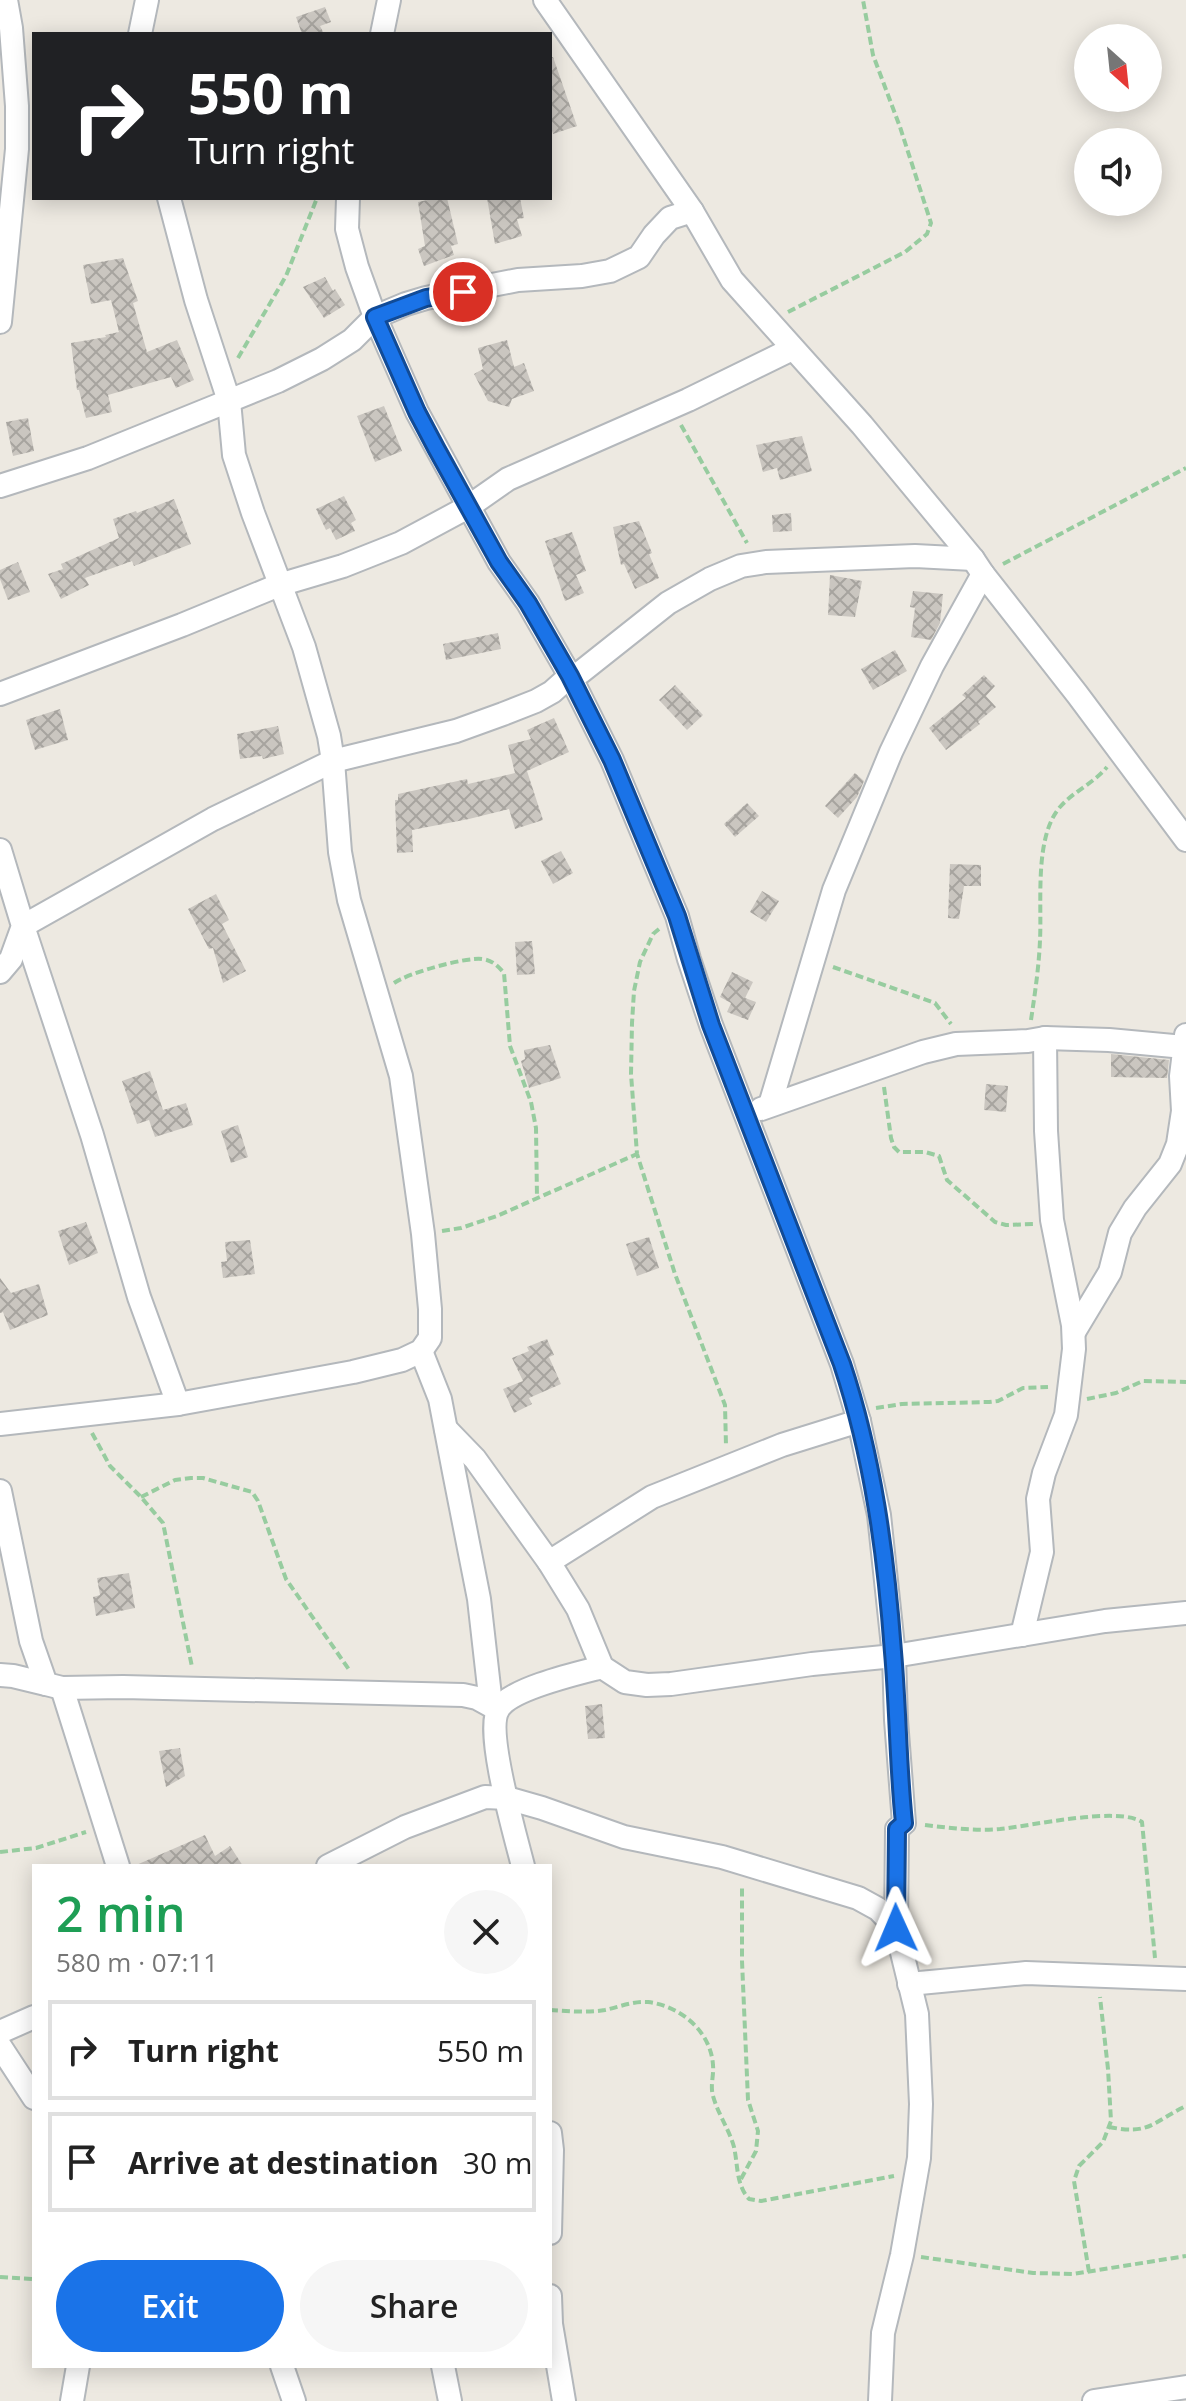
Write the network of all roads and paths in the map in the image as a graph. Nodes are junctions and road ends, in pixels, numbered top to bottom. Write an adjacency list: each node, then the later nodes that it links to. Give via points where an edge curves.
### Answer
1 (6, 0): 13 (street, via 17,149)
2 (147, 0): 6 (street)
3 (389, 0): 7 (street)
4 (545, 0): 11 (street)
5 (863, 0): 14 (path, via 873,55 931,223 927,234 905,252)
6 (140, 32)
7 (382, 32)
8 (170, 200): 16 (street)
9 (316, 200): 16 (path, via 286,276)
10 (348, 200): 12 (street, via 347,229)
11 (692, 211): 12 (street, via 670,218 639,257 610,271 518,280 426,298); 14 (street, via 732,280)
12 (375, 317): 16 (street, via 322,359 278,381); 20 (street, via 417,412)
13 (0, 322)
14 (768, 322): 15 (street)
15 (792, 349): 17 (street); 22 (street)
16 (226, 393): 19 (street, via 88,458); 23 (street, via 234,455)
17 (688, 400): 20 (street, via 508,479); 21 (path, via 681,423 684,432)
18 (1186, 468): 22 (path)
19 (0, 486)
20 (468, 507): 23 (street, via 401,543); 24 (street)
21 (757, 563): 22 (street, via 915,556); 24 (street, via 710,579 668,603)
22 (978, 566): 26 (street); 32 (street, via 891,752 834,890)
23 (279, 585): 25 (street); 27 (street, via 319,695)
24 (570, 676): 27 (street, via 536,701 456,731); 30 (street, via 612,760)
25 (0, 694)
26 (1119, 752): 28 (street); 35 (path, via 1102,774 1059,807 1047,831)
27 (333, 761): 31 (street, via 213,819); 34 (street, via 349,900)
28 (1186, 840)
29 (0, 850): 31 (street)
30 (677, 916): 40 (street, via 711,1025); 41 (path, via 653,934 634,991 631,1074)
31 (23, 926): 33 (street, via 11,959); 49 (street, via 139,1297)
32 (813, 961): 37 (path, via 935,1003); 39 (street)
33 (0, 972)
34 (379, 1000): 42 (path, via 399,979 463,961 483,959 504,973 510,1046 536,1128); 44 (street, via 401,1076)
35 (1036, 1040): 36 (street); 37 (street); 43 (street)
36 (1185, 1041): 45 (street, via 1178,1144 1170,1164 1120,1233 1110,1272)
37 (961, 1044): 38 (street)
38 (879, 1066): 39 (street); 43 (path, via 891,1138 899,1152 935,1153 947,1180 995,1222 1032,1225)
39 (770, 1105): 40 (street)
40 (746, 1112): 51 (street)
41 (637, 1154): 42 (path); 54 (path, via 725,1405)
42 (537, 1198): 44 (path, via 461,1228)
43 (1052, 1220): 45 (street)
44 (423, 1234): 46 (street, via 430,1338)
45 (1074, 1332): 48 (street)
46 (421, 1351): 49 (street, via 353,1372); 53 (street)
47 (1186, 1382): 48 (path, via 1143,1381 1097,1398)
48 (1069, 1392): 51 (path, via 1023,1388 998,1401 902,1404); 59 (street, via 1038,1499 1042,1552)
49 (178, 1404): 50 (street)
50 (82, 1414): 52 (street); 56 (path, via 110,1466)
51 (858, 1416): 54 (street); 60 (street, via 879,1515)
52 (0, 1424)
53 (446, 1429): 57 (street, via 475,1459); 66 (street)
54 (722, 1469): 57 (street, via 652,1497)
55 (0, 1491): 63 (street, via 31,1641)
56 (141, 1497): 64 (path, via 163,1523); 65 (path, via 191,1478 252,1492 286,1579)
57 (549, 1562): 61 (street, via 578,1609)
58 (1186, 1613): 59 (street)
59 (1022, 1635): 60 (street)
60 (894, 1656): 61 (street, via 647,1685 625,1682); 68 (street)
61 (602, 1667): 66 (street, via 529,1689)
62 (0, 1675): 63 (street)
63 (54, 1686): 64 (street); 69 (street)
64 (196, 1689): 65 (street)
65 (370, 1694): 66 (street, via 463,1695)
66 (494, 1707): 67 (street, via 497,1759)
67 (507, 1798): 71 (street, via 624,1837); 73 (street, via 485,1797 452,1807); 74 (street)
68 (904, 1823): 75 (street, via 897,1829); 77 (path, via 1001,1829 1114,1815 1142,1822 1151,1936)
69 (104, 1826): 70 (path, via 36,1848); 72 (street)
70 (0, 1852)
71 (743, 1863): 75 (street, via 858,1898); 88 (path, via 748,2100 758,2131 756,2151)
72 (117, 1864)
73 (332, 1864)
74 (523, 1864)
75 (896, 1928): 79 (street)
76 (1098, 1976): 77 (street); 79 (street, via 1026,1973); 86 (path)
77 (1161, 1979): 78 (street)
78 (1186, 1979)
79 (909, 1984): 87 (street, via 920,2056)
80 (552, 2010): 88 (path, via 606,2010 648,2002 698,2029 711,2051 713,2096 734,2148)
81 (32, 2018): 82 (street)
82 (0, 2032)
83 (0, 2046): 84 (street)
84 (32, 2095)
85 (1186, 2106): 86 (path, via 1143,2130)
86 (1109, 2127): 91 (path, via 1074,2181)
87 (916, 2172): 88 (path, via 761,2201 749,2199); 89 (street)
88 (740, 2181)
89 (902, 2255): 91 (path, via 1033,2273); 103 (street, via 883,2333)
90 (1186, 2256): 91 (path)
91 (1089, 2272)
92 (0, 2277): 93 (path)
93 (32, 2279)
94 (552, 2330): 102 (street)
95 (78, 2368): 99 (street)
96 (283, 2368): 100 (street)
97 (443, 2368): 101 (street)
98 (1186, 2387): 104 (street)
99 (72, 2401)
100 (294, 2401)
101 (450, 2401)
102 (564, 2401)
103 (880, 2401)
104 (1094, 2401)

